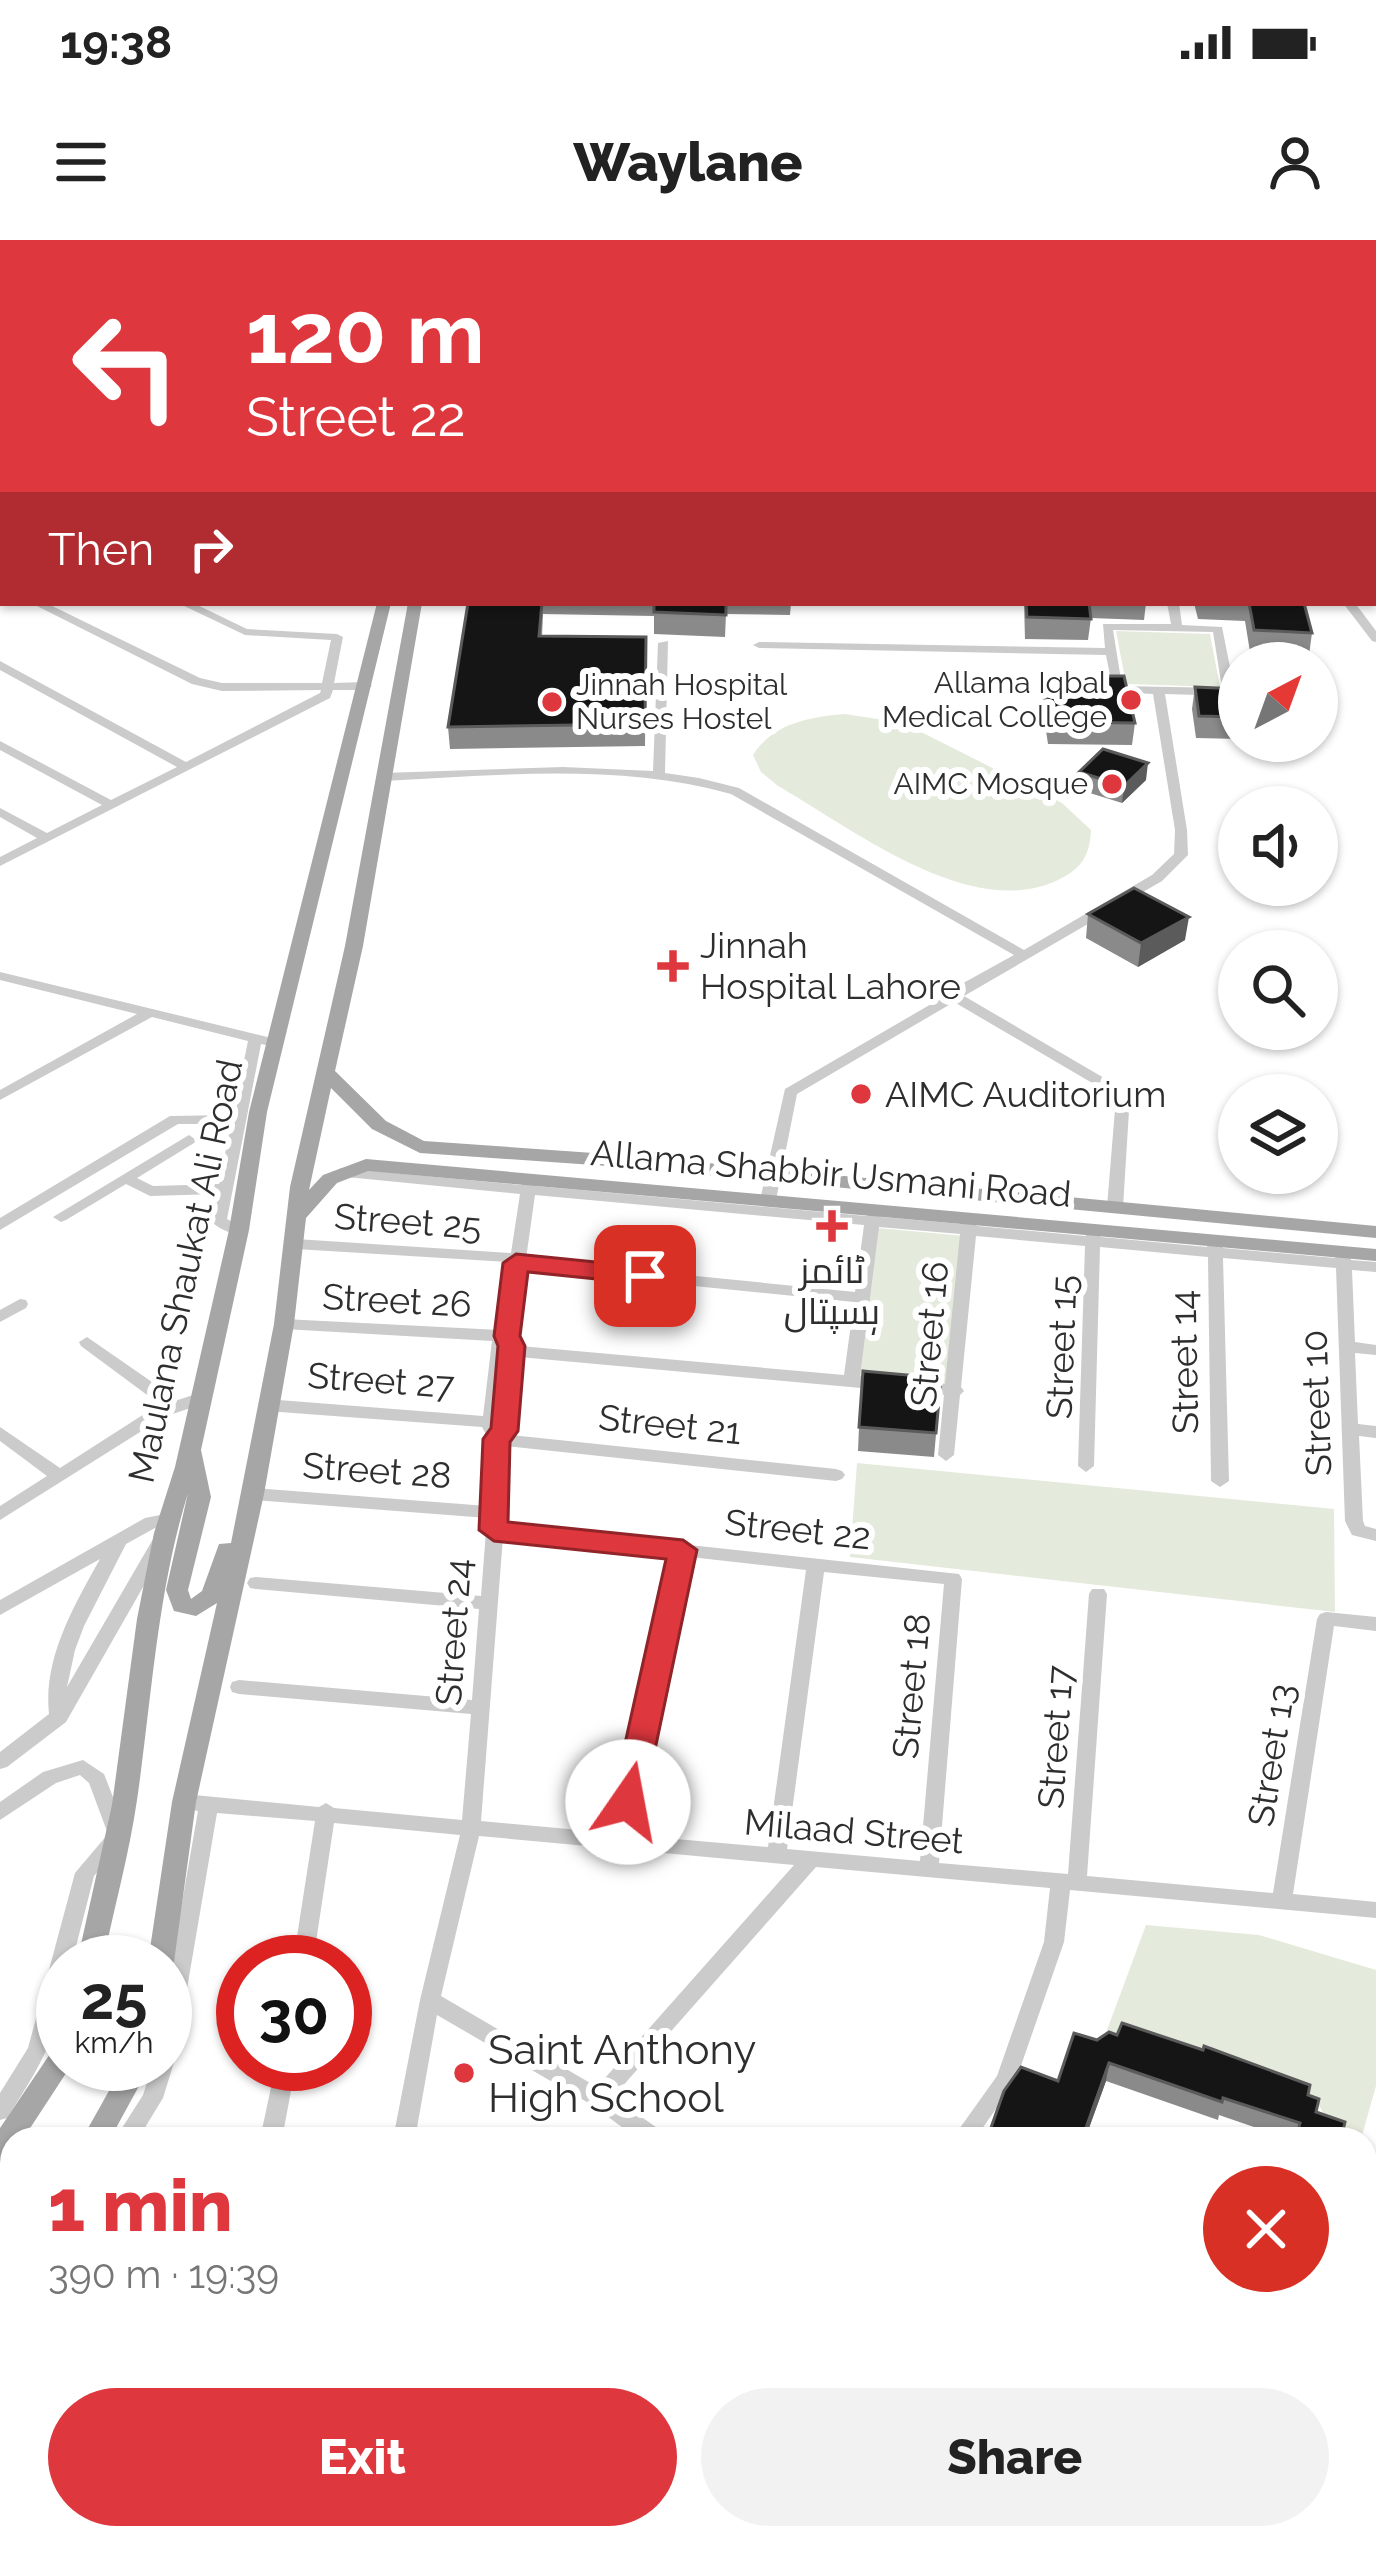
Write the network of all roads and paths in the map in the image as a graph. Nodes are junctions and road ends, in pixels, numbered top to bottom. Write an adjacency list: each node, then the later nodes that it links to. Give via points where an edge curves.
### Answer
1 (44, 606): 14 (street, via 196,681)
2 (190, 606): 14 (street, via 245,632 338,637)
3 (383, 606): 13 (main road, Maulana Shaukat Ali Road)
4 (414, 606): 20 (main road)
5 (1174, 606): 7 (street)
6 (1351, 606): 8 (street)
7 (1178, 628): 11 (street, via 1106,626); 15 (street, via 1218,629 1229,692)
8 (1376, 639)
9 (664, 643): 19 (street)
10 (759, 645): 11 (street)
11 (1111, 652): 15 (street, via 1118,689)
12 (0, 665): 17 (street)
13 (366, 686): 14 (street); 18 (main road, Maulana Shaukat Ali Road)
14 (328, 688): 17 (street)
15 (1158, 690): 25 (street, via 1181,855 1156,878)
16 (0, 745): 21 (street)
17 (187, 767): 21 (street)
18 (344, 776): 20 (main road); 29 (main road, Maulana Shaukat Ali Road)
19 (659, 776): 20 (street); 25 (street, via 736,791)
20 (384, 777): 30 (main road)
21 (111, 805): 23 (street)
22 (0, 812): 23 (street)
23 (46, 838): 24 (street)
24 (3, 856)
25 (1022, 954): 27 (street)
26 (0, 976): 28 (street)
27 (952, 995): 34 (street, via 790,1092); 39 (street, via 1123,1095)
28 (149, 1013): 29 (street); 31 (street)
29 (265, 1041): 32 (street); 45 (main road, Maulana Shaukat Ali Road)
30 (324, 1070): 34 (main road, Allama Shabbir Usmani Road, via 379,1125 421,1147); 40 (main road)
31 (0, 1096)
32 (236, 1120): 37 (street); 43 (street, via 175,1119)
33 (189, 1140): 35 (street)
34 (772, 1175): 38 (street); 39 (main road, Allama Shabbir Usmani Road)
35 (126, 1178): 37 (street, via 150,1191); 42 (street)
36 (529, 1184): 38 (main road, Allama Shabbir Usmani Road); 40 (main road, Allama Shabbir Usmani Road, via 366,1165 340,1173); 41 (street); 52 (street, Street 24)
37 (222, 1189): 45 (street, via 219,1221)
38 (768, 1200): 41 (main road, Allama Shabbir Usmani Road)
39 (1115, 1207): 46 (main road, Allama Shabbir Usmani Road)
40 (299, 1214): 48 (main road)
41 (873, 1216): 44 (main road, Allama Shabbir Usmani Road); 54 (street)
42 (61, 1217)
43 (0, 1225)
44 (969, 1226): 47 (main road, Allama Shabbir Usmani Road); 63 (street, Street 16)
45 (239, 1230): 64 (main road, Maulana Shaukat Ali Road)
46 (1376, 1232)
47 (1093, 1236): 49 (main road, Allama Shabbir Usmani Road); 73 (street, Street 15)
48 (296, 1244): 52 (street, Street 25); 57 (main road)
49 (1215, 1246): 51 (main road, Allama Shabbir Usmani Road); 76 (street, Street 14)
50 (1376, 1256): 51 (main road, Allama Shabbir Usmani Road)
51 (1343, 1258): 53 (street); 60 (street, Street 10)
52 (516, 1260): 54 (street, Street 25); 59 (street, Street 24)
53 (1376, 1267)
54 (861, 1298): 62 (street)
55 (20, 1304): 56 (street)
56 (0, 1317)
57 (284, 1324): 59 (street, Street 26); 65 (main road)
58 (86, 1342): 66 (street)
59 (509, 1344): 62 (street, Street 21); 68 (street, Street 24, via 505,1431)
60 (1347, 1347): 61 (street); 67 (street, Street 10)
61 (1376, 1349)
62 (851, 1381): 63 (street, Street 21)
63 (956, 1390): 72 (street, Street 16)
64 (202, 1398): 66 (street); 71 (main road, Maulana Shaukat Ali Road)
65 (266, 1405): 68 (street, Street 27); 77 (main road)
66 (174, 1406): 75 (street)
67 (1350, 1429): 69 (street); 81 (street, Street 10, via 1354,1521 1358,1531)
68 (493, 1430): 74 (street, Street 21); 79 (street, Street 24)
69 (1376, 1432)
70 (0, 1433): 75 (street)
71 (191, 1446): 77 (main road, via 200,1497 177,1590 182,1605 208,1601); 80 (main road, Maulana Shaukat Ali Road)
72 (946, 1455)
73 (1086, 1466)
74 (836, 1475)
75 (60, 1476): 78 (street)
76 (1220, 1481)
77 (250, 1504): 79 (street, Street 28); 95 (main road)
78 (0, 1514)
79 (495, 1521): 83 (street, Street 22); 88 (street, Street 24)
80 (167, 1526): 82 (street, via 151,1522); 93 (street); 100 (main road, Maulana Shaukat Ali Road)
81 (1376, 1534)
82 (120, 1539): 89 (street); 93 (street, via 62,1664 53,1695)
83 (683, 1550): 84 (street, Street 22); 101 (street)
84 (816, 1564): 85 (street, Street 22); 102 (street)
85 (953, 1579): 104 (street, Street 18)
86 (256, 1583): 88 (street)
87 (1098, 1594): 105 (street, Street 17)
88 (488, 1603): 92 (street, Street 24)
89 (0, 1608)
90 (1376, 1624): 106 (street, Street 13, via 1326,1618)
91 (239, 1687): 92 (street)
92 (480, 1708): 99 (street, Street 24)
93 (59, 1718): 94 (street)
94 (0, 1762)
95 (184, 1802): 96 (street, Milaad Street); 109 (main road)
96 (209, 1805): 97 (street, Milaad Street); 110 (street)
97 (326, 1811): 99 (street, Milaad Street); 111 (street)
98 (0, 1812): 100 (street, via 58,1772 83,1767 98,1779)
99 (471, 1830): 101 (street, Milaad Street); 112 (street, Street 24)
100 (118, 1836): 108 (main road, Maulana Shaukat Ali Road); 118 (street, via 85,1873 38,2050)
101 (619, 1844): 102 (street, Milaad Street)
102 (776, 1857): 103 (street, Milaad Street)
103 (810, 1860): 104 (street, Milaad Street); 117 (street)
104 (929, 1871): 105 (street, Milaad Street)
105 (1069, 1883): 106 (street, Milaad Street); 124 (street, Street 17, via 1006,2080)
106 (1282, 1901): 107 (street, Milaad Street)
107 (1376, 1910)
108 (96, 1935)
109 (164, 1935)
110 (186, 1935)
111 (307, 1935)
112 (430, 2000): 117 (street); 122 (street, Street 24)
113 (36, 2080): 118 (main road)
114 (122, 2091): 119 (main road)
115 (154, 2091): 120 (street)
116 (281, 2091): 121 (street)
117 (599, 2098): 123 (street)
118 (9, 2104)
119 (103, 2127)
120 (134, 2127)
121 (273, 2127)
122 (406, 2127)
123 (639, 2127)
124 (972, 2127)

